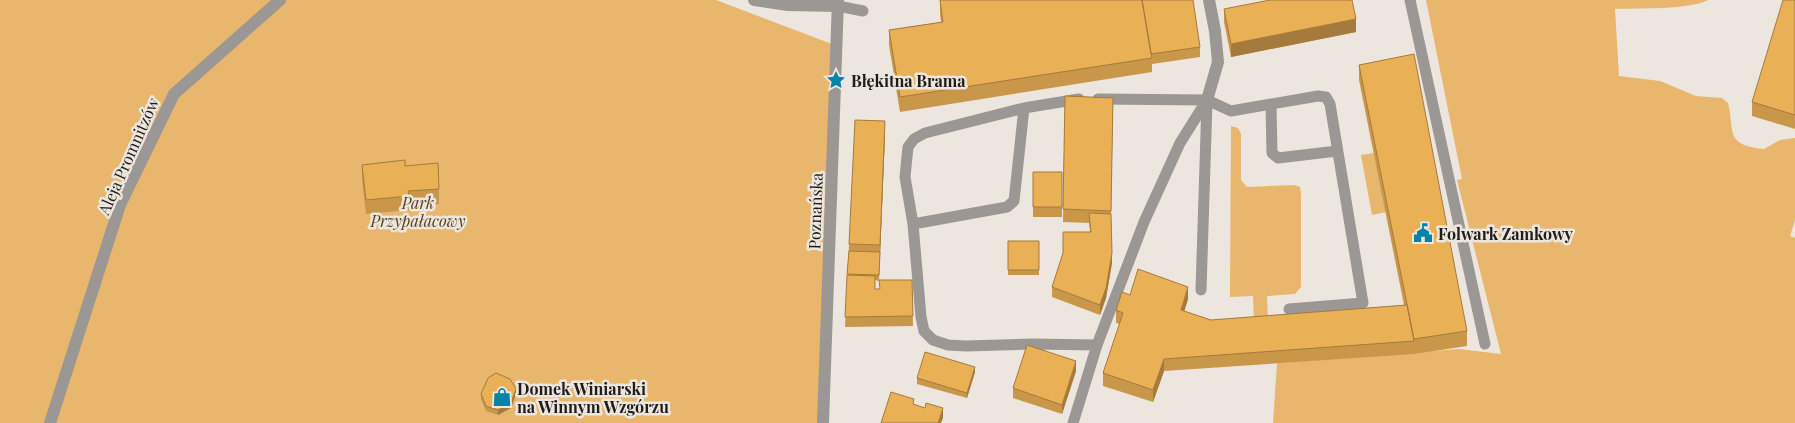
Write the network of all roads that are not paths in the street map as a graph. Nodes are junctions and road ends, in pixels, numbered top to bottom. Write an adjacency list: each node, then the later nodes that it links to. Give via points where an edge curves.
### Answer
1 (280, 0): 16 (street, Aleja Promnitzów, via 174,94 120,205)
2 (754, 0): 5 (street, via 788,5)
3 (1209, 0): 7 (street, via 1218,62)
4 (1410, 0): 14 (lane)
5 (838, 3): 6 (lane); 17 (street, Poznańska)
6 (863, 11)
7 (1207, 100): 8 (lane, via 1232,111); 9 (lane, via 1070,98); 12 (lane); 15 (lane, via 1180,143 1144,222)
8 (1271, 105): 10 (lane, via 1326,97 1330,104); 10 (lane, via 1272,153 1278,158)
9 (1024, 108): 11 (lane, via 1014,201 1007,207); 11 (lane, via 925,133 914,139 906,155 905,177)
10 (1337, 151): 13 (lane, via 1363,303)
11 (913, 224): 15 (lane, via 921,317 924,331 933,340 966,346)
12 (1201, 290)
13 (1289, 308)
14 (1485, 344)
15 (1097, 345): 18 (lane)
16 (50, 423)
17 (823, 423)
18 (1073, 423)

